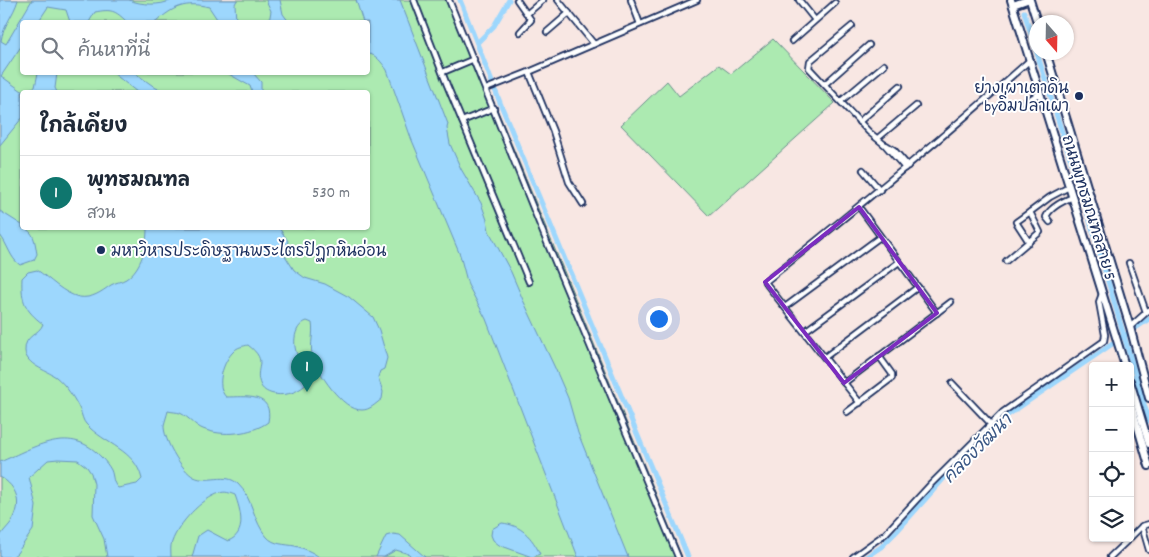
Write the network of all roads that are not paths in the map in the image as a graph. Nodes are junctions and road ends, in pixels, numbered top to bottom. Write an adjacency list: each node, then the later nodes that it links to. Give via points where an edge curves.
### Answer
1 (414, 0): 28 (street)
2 (449, 0): 24 (street)
3 (517, 0): 18 (street, via 531,20)
4 (543, 0): 12 (street)
5 (558, 0): 13 (street)
6 (630, 0): 16 (street)
7 (697, 0): 16 (street)
8 (799, 0): 15 (street)
9 (1029, 0): 10 (main road); 14 (main road)
10 (1012, 2): 23 (main road, ถนนพุทธมณฑลสาย 5)
11 (835, 3): 15 (street)
12 (529, 12)
13 (569, 14): 19 (street); 21 (street)
14 (1034, 15)
15 (816, 20): 20 (street)
16 (640, 24): 21 (street)
17 (852, 26): 30 (street, via 810,62 811,70)
18 (520, 32)
19 (546, 32)
20 (792, 41)
21 (594, 44): 29 (street)
22 (869, 45): 30 (street)
23 (1029, 57)
24 (474, 59): 28 (street); 32 (street)
25 (1030, 60): 33 (main road, ถนนพุทธมณฑลสาย 5); 41 (street)
26 (1048, 60): 62 (main road, ถนนพุทธมณฑลสาย 5)
27 (884, 65): 34 (street)
28 (442, 72): 38 (street)
29 (529, 72): 32 (street); 46 (street, via 569,182)
30 (825, 84): 34 (street)
31 (900, 86): 39 (street)
32 (486, 89): 37 (street)
33 (1040, 93): 35 (street); 43 (main road, ถนนพุทธมณฑลสาย 5)
34 (841, 101): 39 (street)
35 (1024, 103)
36 (916, 106): 40 (street)
37 (494, 108): 38 (street); 84 (street)
38 (462, 122): 55 (street)
39 (859, 122): 40 (street)
40 (878, 138): 41 (street)
41 (907, 167): 44 (street)
42 (863, 170): 44 (street)
43 (1070, 187): 45 (main road, ถนนพุทธมณฑลสาย 5); 48 (street)
44 (880, 190): 47 (street)
45 (1073, 196): 49 (street, via 1048,213 1046,217); 57 (main road, ถนนพุทธมณฑลสาย 5)
46 (584, 204)
47 (858, 207): 50 (street); 59 (street, via 765,282)
48 (1030, 212): 51 (street, via 1040,232); 51 (street, via 1016,222)
49 (1050, 222)
50 (880, 237): 53 (street); 59 (street)
51 (1029, 242): 52 (street)
52 (1006, 261)
53 (899, 262): 56 (street); 63 (street)
54 (1129, 263): 60 (street)
55 (529, 282)
56 (918, 287): 61 (street); 66 (street)
57 (1102, 292): 67 (main road, ถนนพุทธมณฑลสาย 5); 76 (street, via 1099,302 1104,341 1016,402)
58 (951, 302): 61 (street)
59 (785, 307): 63 (street)
60 (1148, 311): 62 (street)
61 (937, 313): 65 (street)
62 (1130, 327): 64 (main road, ถนนพุทธมณฑลสาย 5)
63 (805, 331): 66 (street)
64 (1137, 351): 68 (main road); 72 (main road, ถนนพุทธมณฑลสาย 5)
65 (879, 356): 69 (street); 73 (street, via 892,378)
66 (824, 357): 69 (street)
67 (1123, 362)
68 (1149, 381)
69 (844, 383): 73 (street)
70 (952, 383): 76 (street)
71 (1134, 395): 77 (main road)
72 (1149, 398)
73 (860, 403): 75 (street)
74 (1132, 407): 78 (main road)
75 (848, 412)
76 (991, 424): 85 (street, via 885,534)
77 (1149, 444)
78 (1149, 466)
79 (1149, 524): 80 (street)
80 (1142, 526): 81 (street); 83 (street)
81 (1134, 534)
82 (1126, 542): 86 (street)
83 (1149, 550)
84 (678, 557)
85 (853, 557)
86 (1110, 557)

